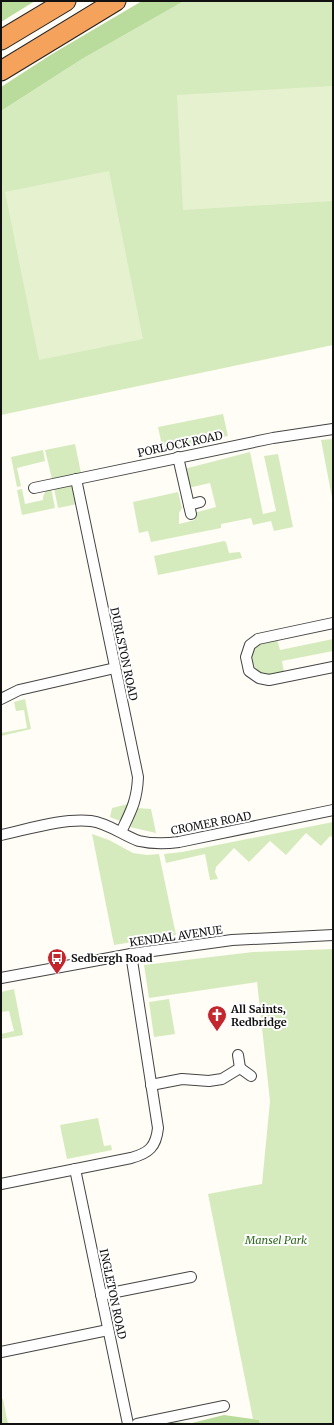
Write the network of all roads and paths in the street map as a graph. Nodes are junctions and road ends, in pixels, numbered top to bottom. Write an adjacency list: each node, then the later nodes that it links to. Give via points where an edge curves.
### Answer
1 (66, 1): 3 (highway)
2 (116, 1): 4 (highway)
3 (1, 40)
4 (1, 71)
5 (333, 429): 6 (street, PORLOCK ROAD)
6 (178, 457): 7 (street, PORLOCK ROAD); 9 (street, via 190,509)
7 (76, 479): 8 (street, PORLOCK ROAD); 12 (street, DURLSTON ROAD)
8 (34, 488)
9 (200, 502)
10 (333, 623): 11 (street, via 258,639 250,645 246,657 249,671 259,678 269,680)
11 (333, 667)
12 (115, 668): 13 (street, via 19,690); 15 (street, DURLSTON ROAD, via 138,777 138,793 134,806)
13 (1, 699)
14 (333, 810): 15 (street, CROMER ROAD, via 160,844 139,840)
15 (121, 832): 16 (street, CROMER ROAD, via 92,821 71,821)
16 (1, 835)
17 (333, 935): 18 (street, KENDAL AVENUE, via 232,940)
18 (132, 954): 19 (street, KENDAL AVENUE); 23 (street)
19 (2, 975)
20 (238, 1055): 21 (street)
21 (240, 1068): 22 (street); 23 (street, via 222,1079 182,1079)
22 (251, 1076)
23 (151, 1084): 24 (street, via 158,1128 153,1147 142,1155)
24 (75, 1169): 25 (street); 27 (street, INGLETON ROAD)
25 (1, 1184)
26 (191, 1276): 27 (street)
27 (101, 1295): 28 (street, INGLETON ROAD)
28 (108, 1330): 29 (street); 31 (street, INGLETON ROAD)
29 (1, 1352)
30 (224, 1406): 32 (street)
31 (128, 1424)
32 (137, 1424)

